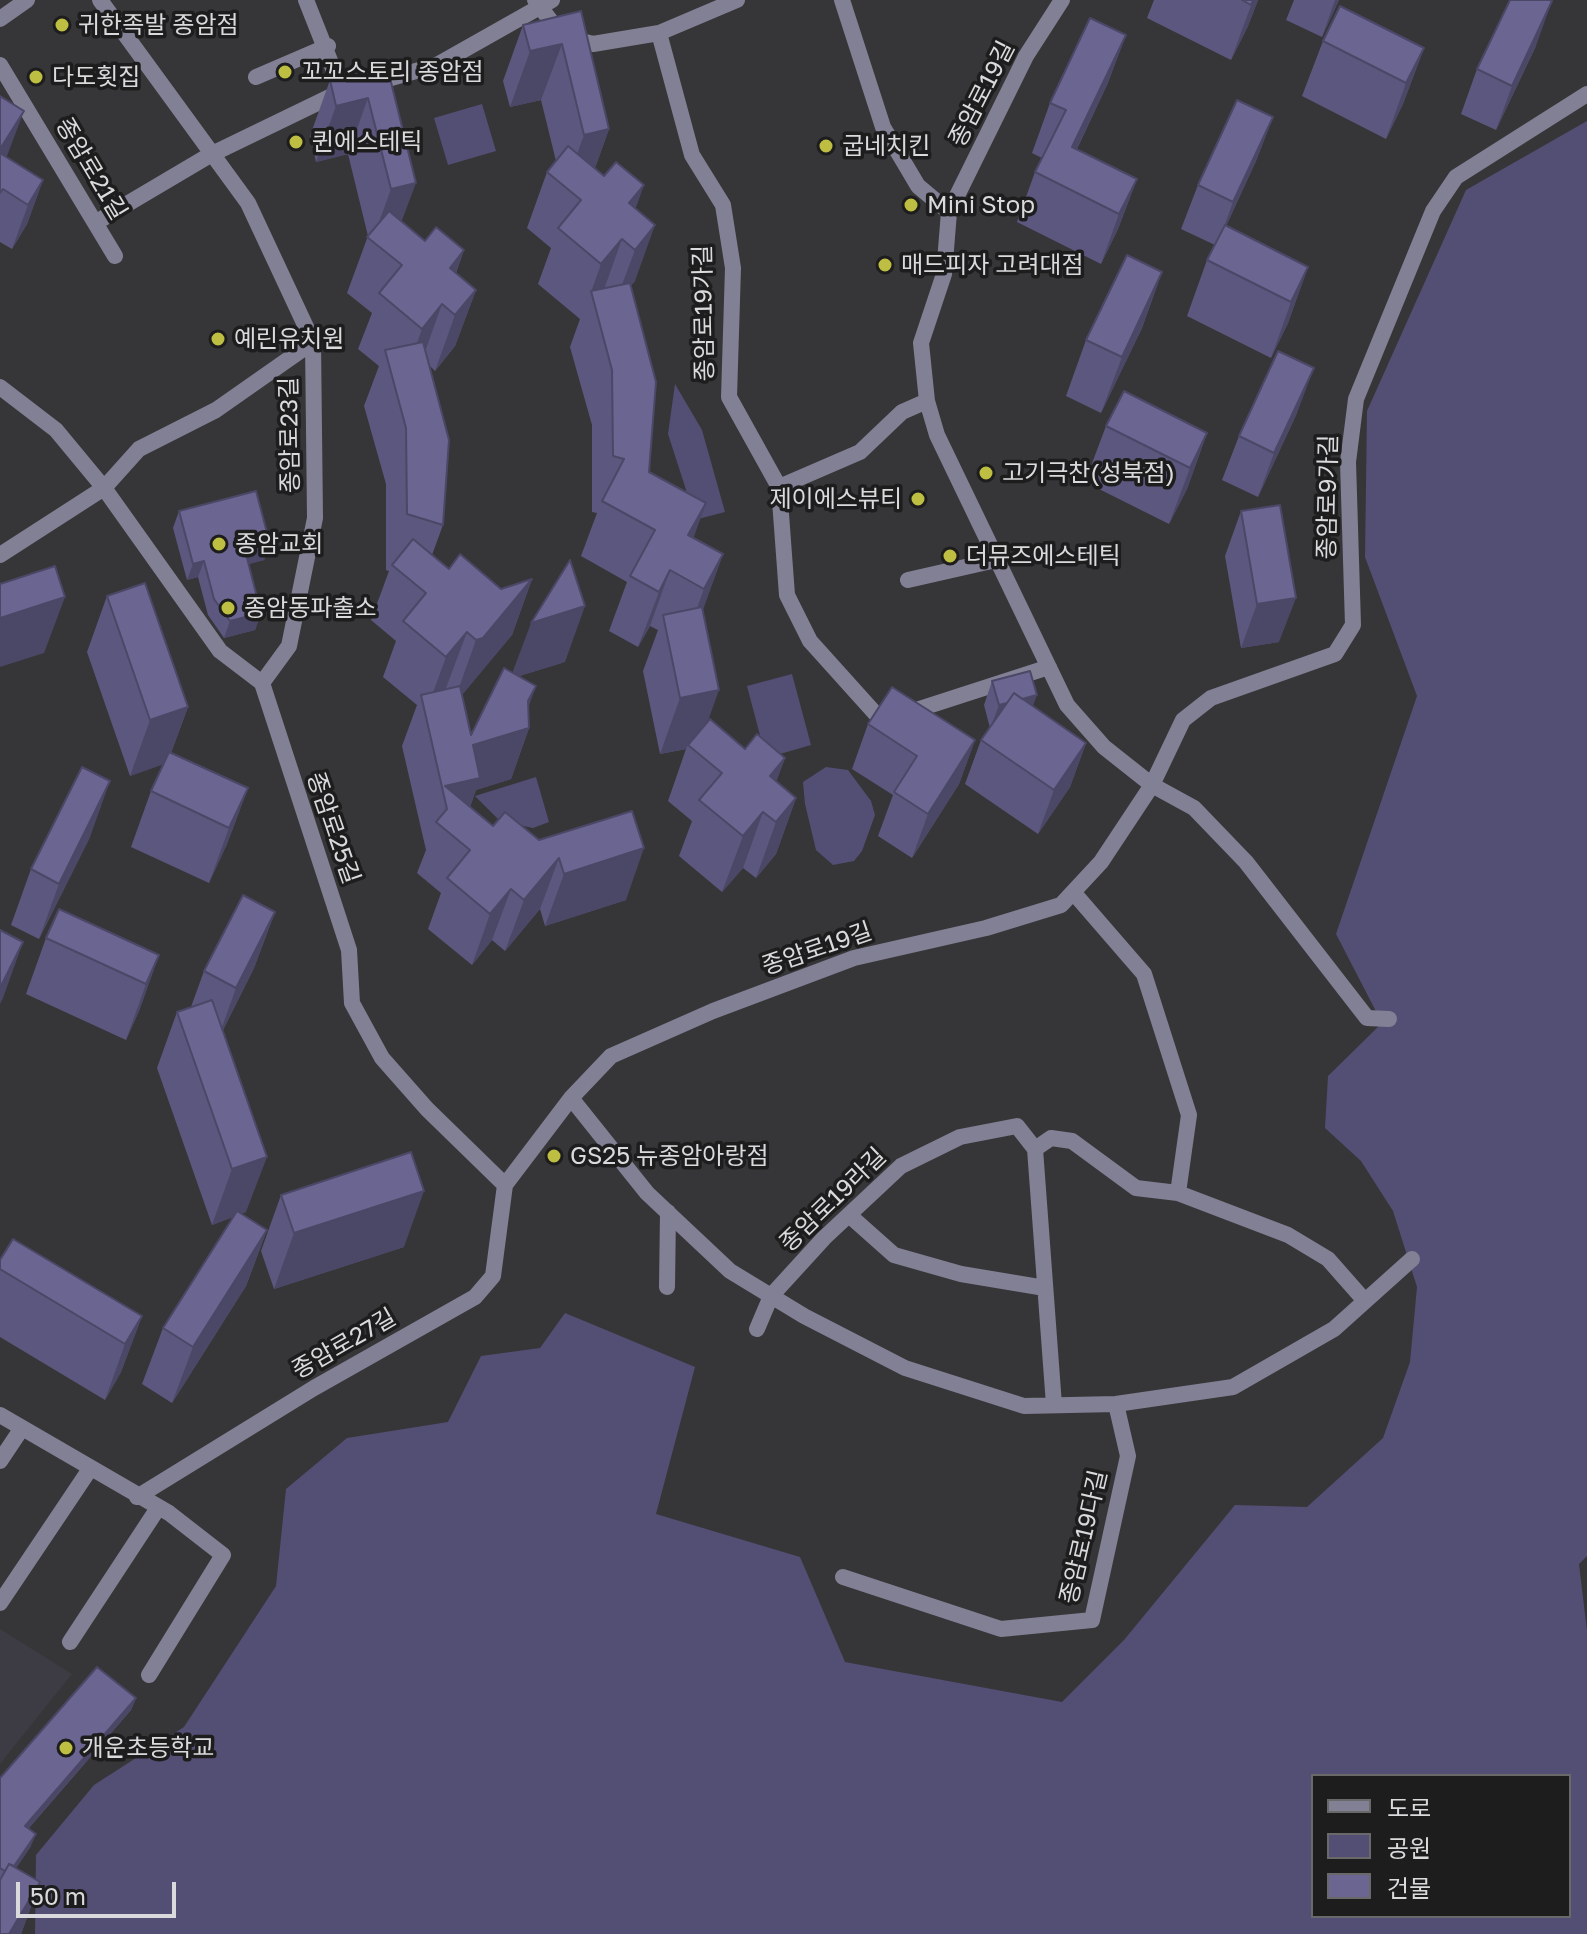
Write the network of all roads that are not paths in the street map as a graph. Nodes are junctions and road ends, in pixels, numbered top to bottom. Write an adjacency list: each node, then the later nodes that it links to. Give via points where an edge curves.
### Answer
1 (27, 0): 8 (street)
2 (100, 0): 15 (street, 종암로23길)
3 (306, 0): 10 (street)
4 (737, 0): 9 (street)
5 (842, 0): 16 (street, via 883,127 918,186)
6 (1062, 0): 16 (street, 종암로19길, via 1026,56)
7 (542, 2): 9 (street, via 562,36 593,44); 13 (street, via 437,65)
8 (0, 19)
9 (659, 33): 22 (street, 종암로19가길, via 692,155 723,205 733,268 729,397)
10 (328, 46): 12 (street); 13 (street)
11 (0, 65): 17 (street, 종암로21길)
12 (256, 77)
13 (342, 91): 15 (street)
14 (1587, 94): 29 (street, 종암로9가길, via 1456,177 1433,211 1356,399 1348,462 1353,625 1335,654 1211,698 1183,720)
15 (210, 155): 17 (street); 19 (street, 종암로23길, via 248,203)
16 (949, 212): 21 (street, 종암로19길, via 944,274 921,343)
17 (95, 223): 18 (street, 종암로21길)
18 (115, 256)
19 (313, 342): 23 (street, via 216,410 139,449); 28 (street, 종암로23길, via 315,518 289,646)
20 (0, 387): 23 (street, via 56,430)
21 (927, 401): 22 (street, via 902,412 860,452); 25 (street, 종암로19길, via 937,435)
22 (779, 487): 27 (street, 종암로19가길, via 787,595 810,641 882,721)
23 (104, 488): 24 (street); 28 (street, via 220,651)
24 (0, 555)
25 (996, 560): 26 (street); 27 (street, 종암로19길)
26 (908, 580)
27 (1049, 667): 29 (street, 종암로19길, via 1067,705 1104,747)
28 (262, 683): 34 (street, 종암로25길, via 349,950 352,1003 382,1058)
29 (1152, 785): 30 (street, 종암로19길, via 1101,862); 31 (street, 종암로19길, via 1194,808 1246,862 1367,1018)
30 (1073, 892): 32 (street, 종암로19길, via 1061,905 854,958 713,1011 611,1056); 35 (street, via 1144,974 1189,1115)
31 (1389, 1019)
32 (571, 1098): 34 (street, 종암로19길); 36 (street)
33 (1035, 1149): 35 (street, via 1051,1138 1072,1141 1136,1188); 37 (street, 종암로19라길, via 1017,1126 960,1137 901,1166); 40 (street)
34 (505, 1185): 50 (street, 종암로27길, via 493,1276 475,1297)
35 (1178, 1193): 42 (street, via 1288,1235 1328,1259)
36 (668, 1212): 39 (street); 41 (street, via 730,1271)
37 (849, 1215): 40 (street, via 894,1255 961,1274); 41 (street, 종암로19라길)
38 (1412, 1259): 42 (street)
39 (667, 1287)
40 (1045, 1288): 45 (street)
41 (771, 1296): 43 (street, 종암로19라길); 45 (street, via 905,1368 1024,1406)
42 (1365, 1301): 44 (street, via 1334,1329 1233,1387)
43 (757, 1329)
44 (1116, 1404): 45 (street); 52 (street, 종암로19다길, via 1128,1456 1092,1620 1001,1629)
45 (1054, 1405)
46 (0, 1415): 47 (street)
47 (22, 1428): 48 (street); 49 (street)
48 (0, 1461)
49 (90, 1469): 50 (street); 53 (street)
50 (137, 1497): 51 (street)
51 (158, 1508): 54 (street); 55 (street, via 223,1555)
52 (843, 1577)
53 (0, 1603)
54 (70, 1642)
55 (149, 1675)

